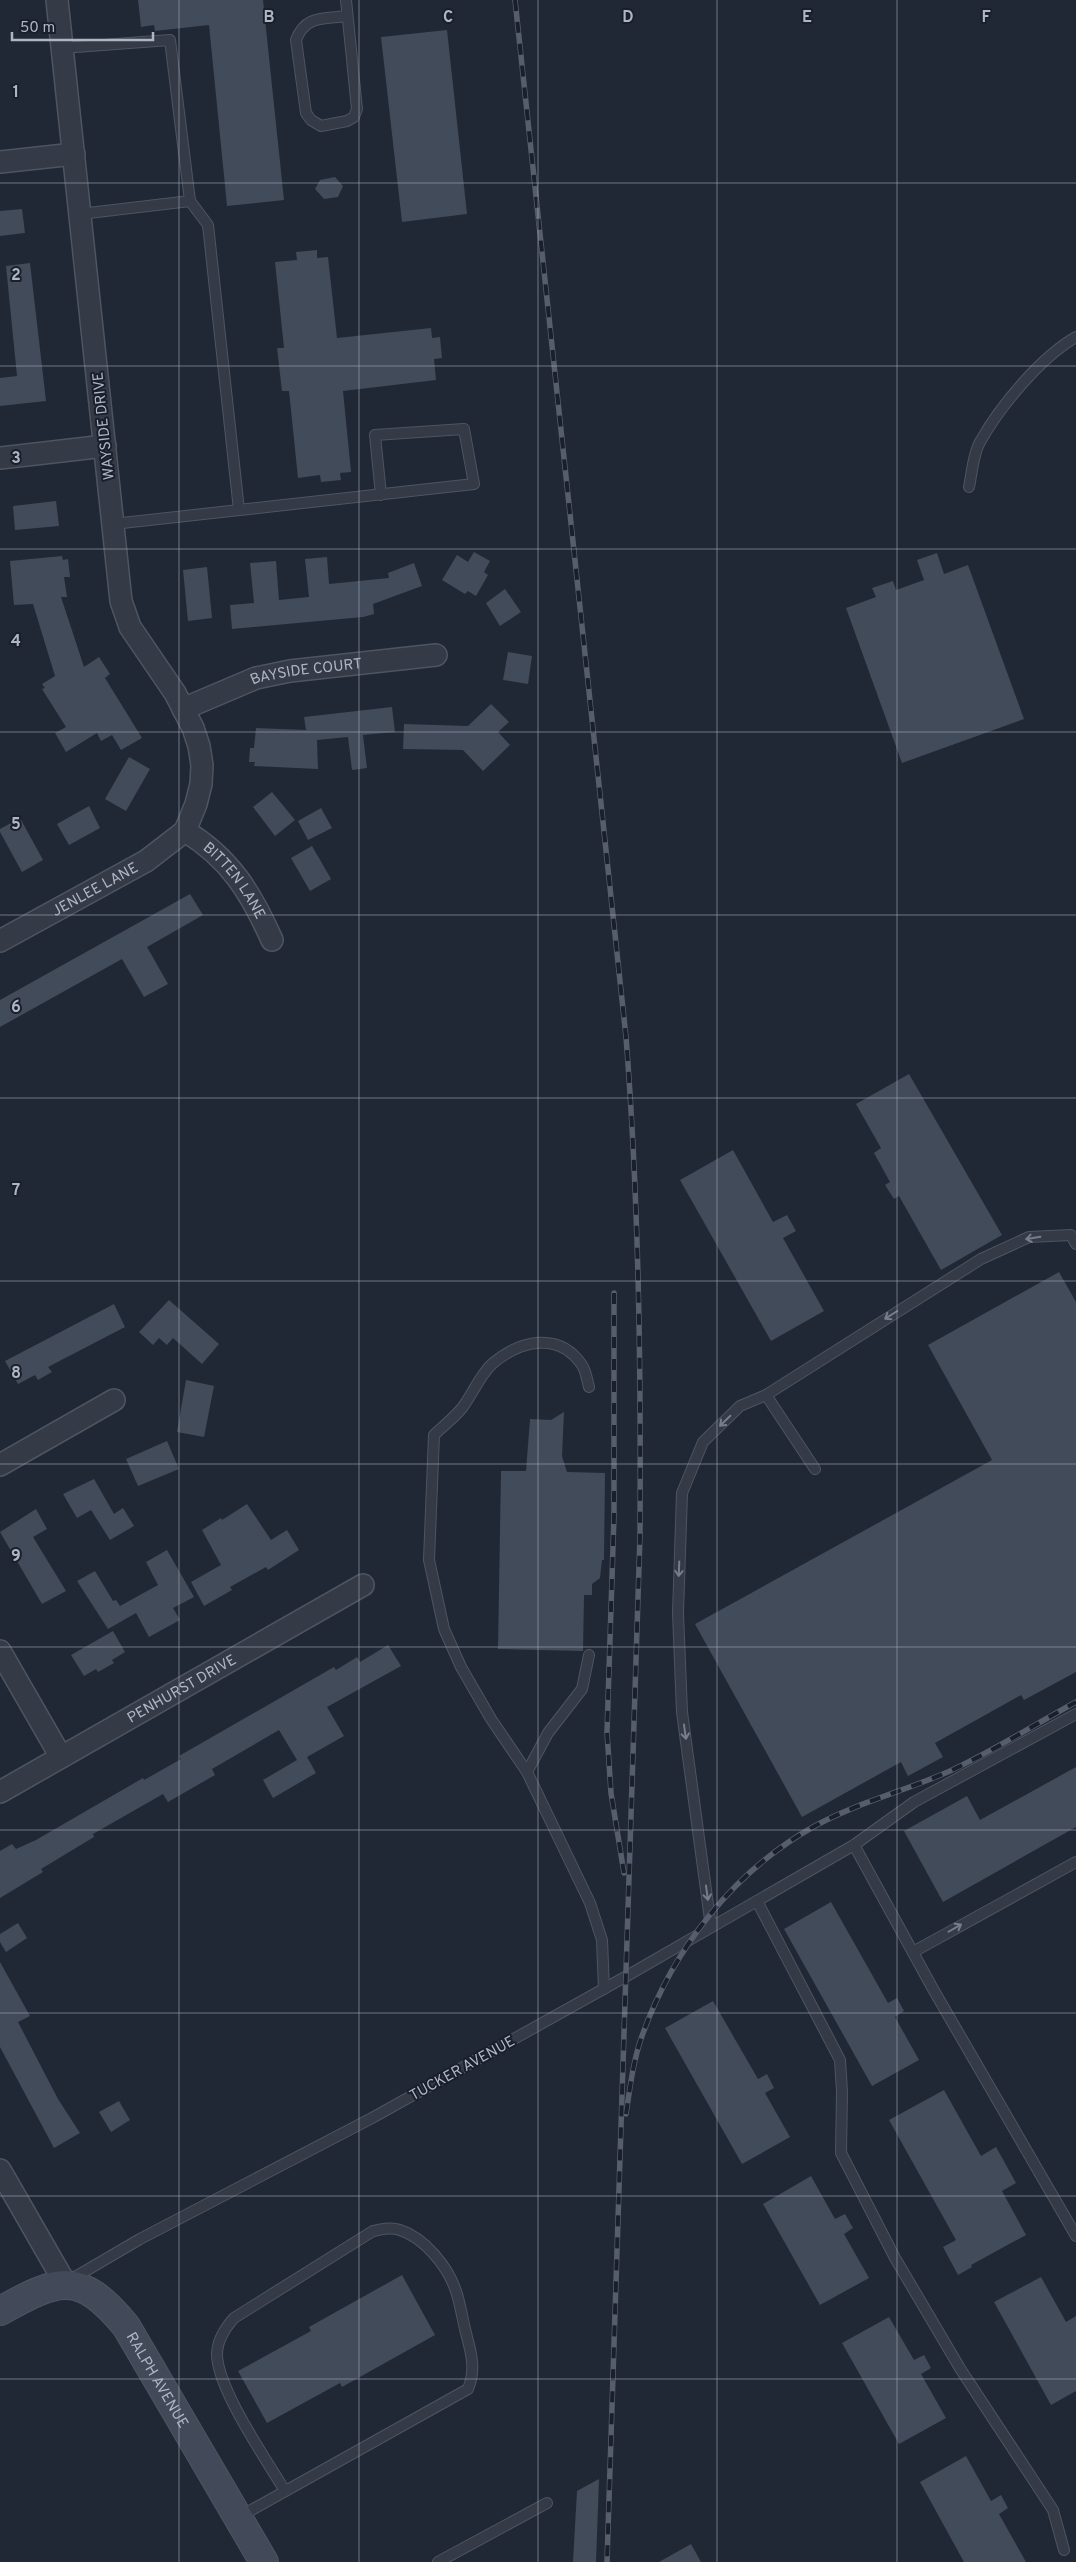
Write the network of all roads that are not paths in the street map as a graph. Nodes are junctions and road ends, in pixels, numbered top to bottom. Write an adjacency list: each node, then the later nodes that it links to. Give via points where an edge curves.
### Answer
1 (56, 0): 4 (street, WAYSIDE DRIVE)
2 (346, 0): 3 (lane)
3 (347, 16): 3 (lane, via 357,109 354,118 321,126 306,113 296,40 308,21)
4 (62, 48): 5 (street, WAYSIDE DRIVE); 7 (lane, via 170,40)
5 (74, 154): 6 (street); 8 (street, WAYSIDE DRIVE)
6 (0, 162)
7 (190, 201): 8 (lane); 14 (lane, via 208,225)
8 (80, 214): 10 (street, WAYSIDE DRIVE)
9 (1076, 337): 12 (lane, via 1062,345 1023,383 979,443)
10 (105, 446): 11 (street); 15 (street, WAYSIDE DRIVE)
11 (0, 458)
12 (969, 486)
13 (381, 495): 13 (lane, via 474,484 464,429 375,435); 14 (lane)
14 (239, 510): 15 (lane)
15 (113, 524): 17 (street, WAYSIDE DRIVE, via 121,600 130,627)
16 (436, 655): 17 (street, BAYSIDE COURT, via 290,671 256,678)
17 (183, 709): 18 (street, WAYSIDE DRIVE, via 199,746 202,765 199,791)
18 (185, 831): 19 (street, BITTEN LANE, via 207,844 234,872 248,891); 20 (street, JENLEE LANE, via 146,861)
19 (272, 940)
20 (0, 941)
21 (1076, 1244): 23 (lane, one-way to 23, via 1071,1235 1028,1237 981,1259)
22 (589, 1387): 32 (lane, via 583,1367 571,1352 552,1342 511,1350 491,1365 461,1410 434,1435 429,1560 444,1629 461,1667 491,1719)
23 (766, 1395): 26 (lane); 37 (lane, one-way to 37, via 740,1406 703,1442 682,1493 678,1613 682,1712)
24 (114, 1400): 25 (street)
25 (0, 1465)
26 (815, 1469)
27 (363, 1585): 31 (street, PENHURST DRIVE)
28 (0, 1651): 31 (street)
29 (589, 1655): 32 (lane, via 582,1689 548,1733)
30 (1076, 1714): 34 (lane, TUCKER AVENUE, via 914,1802)
31 (60, 1757): 33 (street, PENHURST DRIVE)
32 (527, 1772): 39 (lane, via 598,1924 602,1940)
33 (0, 1792)
34 (854, 1844): 36 (lane, TUCKER AVENUE); 38 (lane)
35 (1076, 1862): 38 (lane, one-way to 35)
36 (756, 1901): 37 (lane, TUCKER AVENUE); 47 (lane, via 840,2060 841,2153 895,2258 962,2370 1053,2510)
37 (711, 1928): 39 (lane, TUCKER AVENUE)
38 (913, 1952): 41 (lane)
39 (604, 1989): 42 (lane, TUCKER AVENUE)
40 (0, 2170): 42 (street)
41 (1076, 2236)
42 (65, 2283): 43 (street, via 43,2288); 46 (street, RALPH AVENUE, via 108,2304 126,2326)
43 (0, 2311)
44 (285, 2491): 44 (lane, via 468,2389 474,2364 456,2290 436,2257 401,2230 387,2228 374,2231 234,2318 225,2327 217,2354 219,2370 228,2393); 46 (lane)
45 (547, 2503): 49 (lane)
46 (238, 2518): 48 (street, RALPH AVENUE)
47 (1064, 2550)
48 (264, 2562)
49 (438, 2562)

